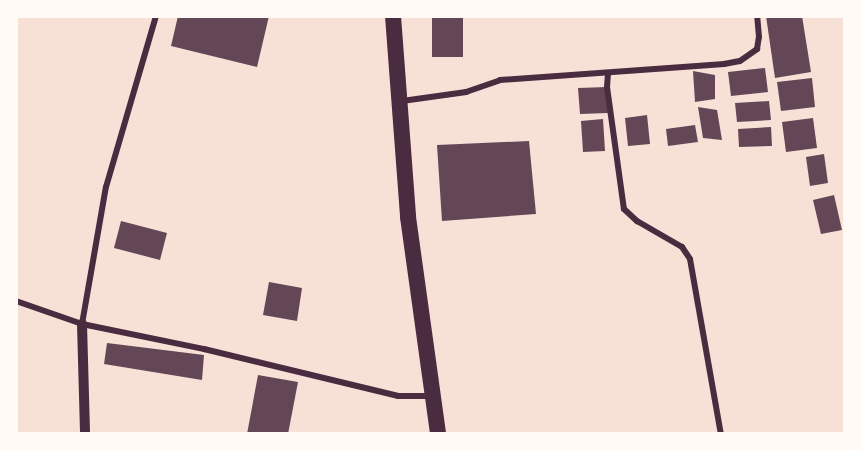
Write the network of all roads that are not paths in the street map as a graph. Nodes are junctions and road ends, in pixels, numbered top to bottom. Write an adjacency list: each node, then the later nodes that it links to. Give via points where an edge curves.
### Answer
1 (156, 16): 7 (street, via 106,187)
2 (393, 16): 5 (highway)
3 (756, 16): 4 (street, via 756,49 740,61)
4 (608, 73): 5 (street, via 500,80 466,92); 11 (street, via 624,208 637,221 682,247 690,259)
5 (399, 101): 8 (highway, via 408,217)
6 (16, 301): 7 (street)
7 (82, 324): 8 (street, via 398,396); 9 (street)
8 (432, 396): 10 (highway)
9 (85, 434)
10 (438, 434)
11 (721, 434)

